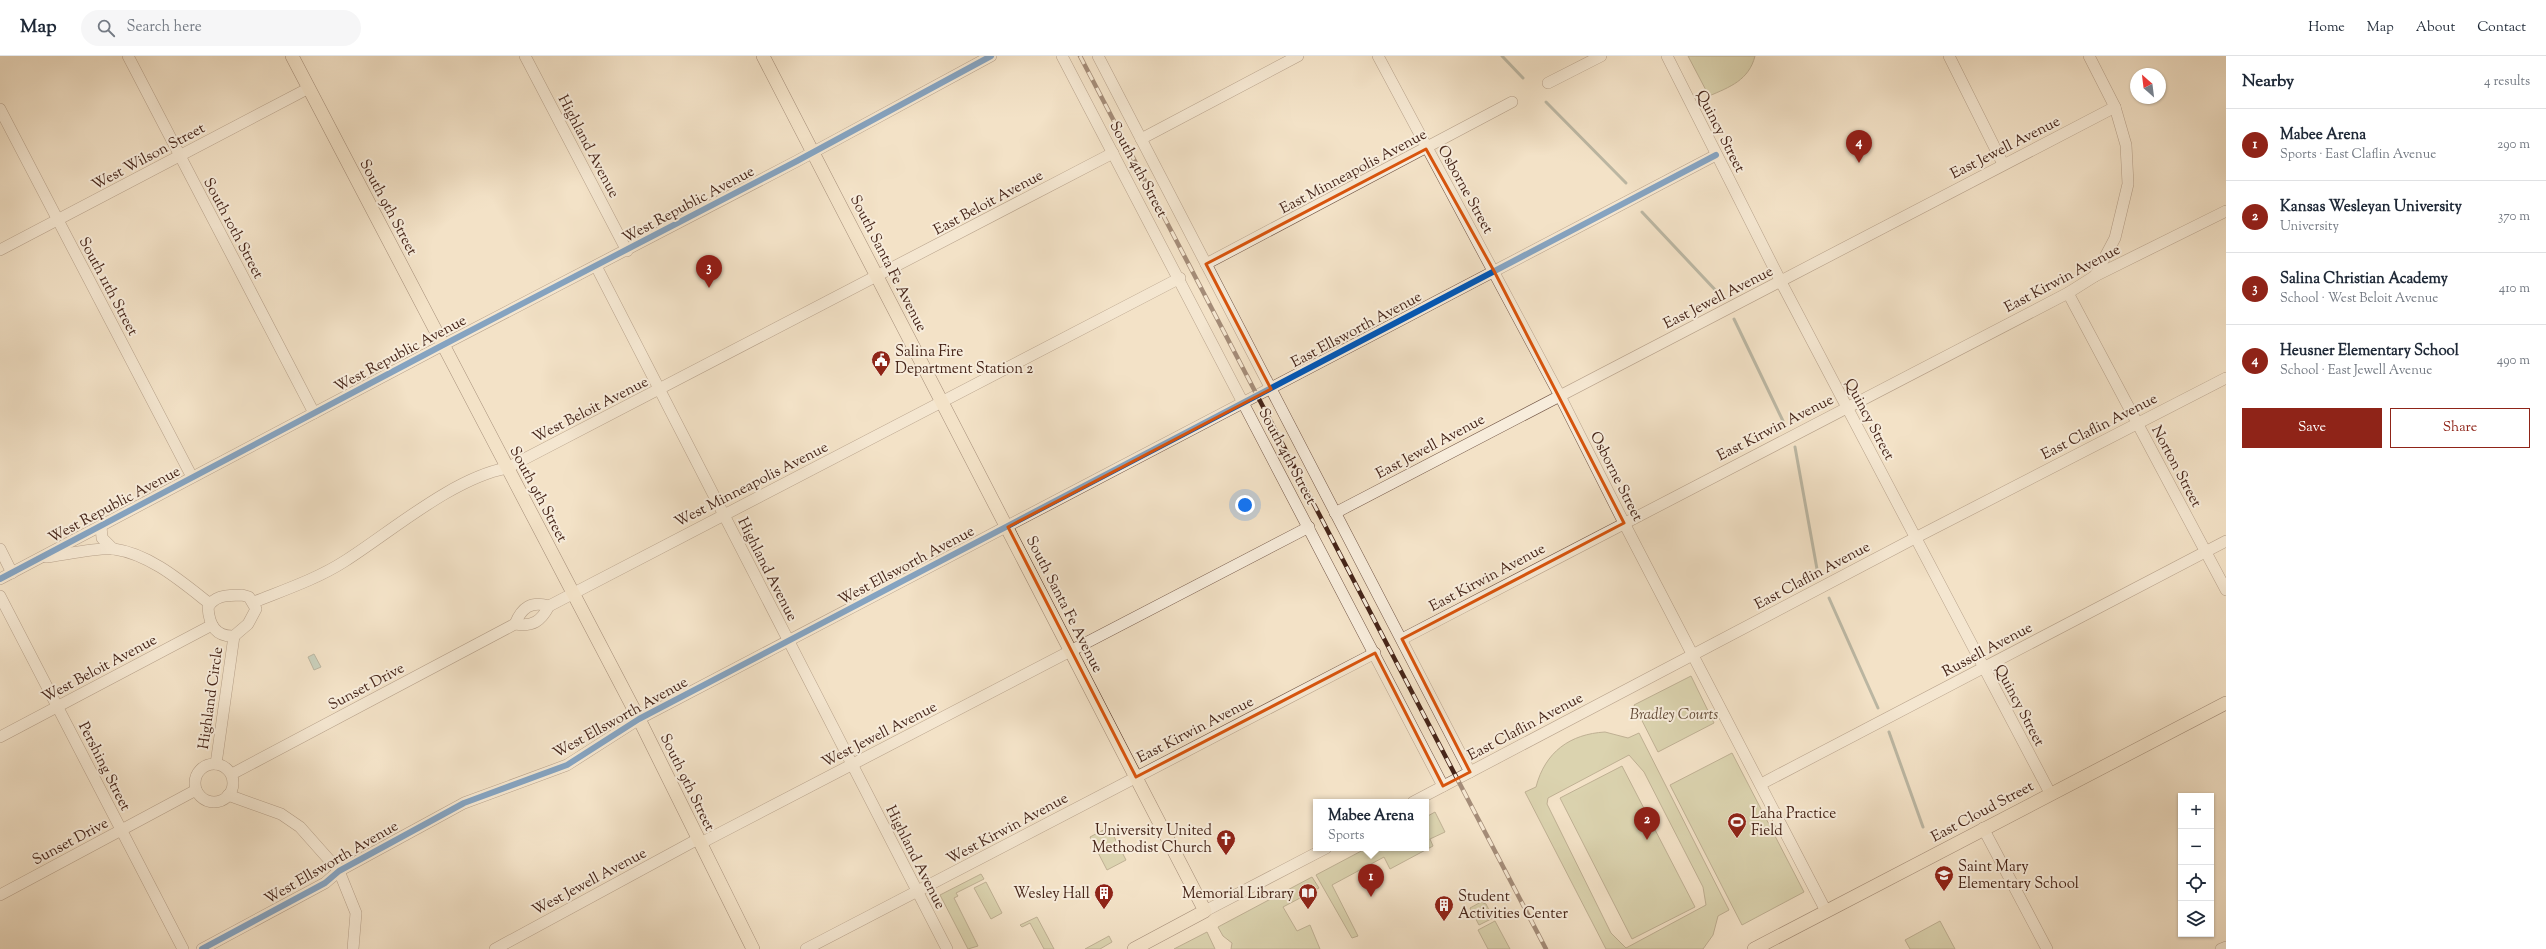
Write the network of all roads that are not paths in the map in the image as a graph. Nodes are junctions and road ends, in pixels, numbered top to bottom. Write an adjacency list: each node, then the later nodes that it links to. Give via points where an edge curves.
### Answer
1 (128, 56): 25 (street, South 10th Street)
2 (292, 56): 16 (main road, South 9th Street)
3 (525, 56): 30 (street, Highland Avenue)
4 (763, 56): 22 (main road, South Santa Fe Avenue)
5 (991, 56): 14 (street, West Republic Avenue)
6 (1062, 56): 23 (street, South 4th Street)
7 (1098, 56): 20 (street, South 4th Street)
8 (1298, 56): 20 (street)
9 (1378, 56): 21 (street, Osborne Street)
10 (1601, 56): 15 (street)
11 (1666, 56): 24 (street, Quincy Street)
12 (1949, 56): 26 (street)
13 (2089, 56): 18 (street)
14 (973, 60): 22 (street, West Republic Avenue)
15 (1548, 83)
16 (309, 88): 25 (street, West Wilson Street); 39 (main road, South 9th Street)
17 (1512, 102): 21 (street, East Minneapolis Avenue)
18 (2115, 107): 26 (street, East Jewell Avenue); 34 (street, via 2126,145 2128,184 2115,238)
19 (0, 109): 28 (street, South 11th Street)
20 (1141, 139): 31 (street, South 4th Street)
21 (1426, 149): 31 (street, East Minneapolis Avenue); 33 (street, Osborne Street)
22 (814, 152): 30 (street, West Republic Avenue); 35 (main road, South Santa Fe Avenue)
23 (1113, 153): 35 (street, East Beloit Avenue); 36 (street, South 4th Street)
24 (1716, 155): 33 (street, East Ellsworth Avenue); 37 (street, Quincy Street)
25 (180, 156): 28 (street, West Wilson Street); 47 (street, South 10th Street)
26 (2003, 164): 37 (street, East Jewell Avenue)
27 (2226, 211): 34 (street, East Kirwin Avenue)
28 (58, 220): 29 (street, West Wilson Street); 50 (street, South 11th Street)
29 (0, 250)
30 (627, 251): 32 (street, West Republic Avenue)
31 (1206, 264): 41 (street, South 4th Street)
32 (596, 266): 39 (street, West Republic Avenue); 42 (street, Highland Avenue)
33 (1494, 272): 41 (street, East Ellsworth Avenue); 43 (street, Osborne Street)
34 (2095, 276): 38 (street, East Kirwin Avenue)
35 (878, 277): 42 (street, West Beloit Avenue); 44 (main road, South Santa Fe Avenue)
36 (1180, 278): 44 (street); 45 (street, South 4th Street)
37 (1781, 282): 43 (street, East Jewell Avenue); 46 (street, Quincy Street)
38 (2068, 293): 46 (street, East Kirwin Avenue); 48 (street, Norton Street)
39 (443, 345): 47 (street, West Republic Avenue); 49 (main road, South 9th Street)
40 (2226, 378): 48 (street, East Claflin Avenue)
41 (1271, 388): 45 (street, East Ellsworth Avenue); 51 (street, South 4th Street)
42 (660, 390): 49 (street, West Beloit Avenue); 52 (street, Highland Avenue)
43 (1560, 396): 51 (street, East Jewell Avenue); 53 (street, Osborne Street)
44 (943, 401): 52 (street, West Minneapolis Avenue); 55 (main road, South Santa Fe Avenue)
45 (1243, 403): 55 (street, East Ellsworth Avenue); 56 (street, South 4th Street)
46 (1847, 407): 53 (street, East Kirwin Avenue); 57 (street, Quincy Street)
47 (314, 413): 50 (street, West Republic Avenue)
48 (2137, 424): 57 (street, East Claflin Avenue); 61 (street, Norton Street)
49 (508, 468): 66 (main road, South 9th Street); 68 (street, West Beloit Avenue, via 493,471 432,501 344,562 304,582)
50 (192, 477): 54 (street, West Republic Avenue)
51 (1335, 513): 74 (street, South 4th Street)
52 (724, 515): 66 (street, West Minneapolis Avenue); 75 (street, Highland Avenue)
53 (1624, 523): 74 (street, East Kirwin Avenue); 78 (street, Osborne Street)
54 (101, 526): 60 (street, via 102,538); 62 (street, West Republic Avenue)
55 (1008, 527): 75 (street, West Ellsworth Avenue); 76 (main road, South Santa Fe Avenue)
56 (1309, 527): 76 (street); 77 (street, South 4th Street)
57 (1915, 538): 78 (street, East Claflin Avenue); 79 (street, Quincy Street)
58 (2226, 541): 61 (street, Russell Avenue)
59 (0, 549): 63 (street)
60 (113, 549): 62 (street); 69 (street, via 150,563 174,576)
61 (2206, 551): 65 (street, Norton Street); 79 (street, Russell Avenue)
62 (39, 558): 63 (street, West Republic Avenue)
63 (12, 573): 64 (street, West Republic Avenue)
64 (0, 579)
65 (2226, 590)
66 (573, 593): 70 (street, Sunset Drive); 82 (main road, South 9th Street)
67 (0, 596): 81 (street, Pershing Street)
68 (254, 602): 69 (street, via 242,595 219,597); 73 (street, via 256,609 248,624)
69 (210, 604): 72 (street, via 208,607)
70 (549, 606): 71 (street, Sunset Drive, via 536,623); 71 (street, Sunset Drive, via 534,603 527,606)
71 (515, 624): 87 (street, Sunset Drive)
72 (212, 625): 73 (street, via 220,634); 81 (street, West Beloit Avenue)
73 (234, 636): 84 (street, Highland Circle)
74 (1402, 639): 86 (street, South 4th Street)
75 (789, 642): 82 (street, West Ellsworth Avenue); 85 (street, Highland Avenue)
76 (1072, 652): 85 (street, West Jewell Avenue); 88 (main road, South Santa Fe Avenue)
77 (1375, 653): 88 (street, East Kirwin Avenue); 90 (street, South 4th Street)
78 (1693, 654): 86 (street, East Claflin Avenue); 89 (street, Osborne Street)
79 (1983, 668): 89 (street, Russell Avenue); 92 (street, Quincy Street)
80 (2226, 703): 92 (main road, East Cloud Street)
81 (58, 706): 83 (street, West Beloit Avenue); 96 (street, Pershing Street)
82 (639, 719): 97 (main road, South 9th Street); 99 (street, West Ellsworth Avenue, via 568,765 464,803)
83 (0, 737)
84 (216, 764): 87 (street, via 228,769); 91 (street, via 210,764 200,773 195,784)
85 (852, 765): 97 (street, West Jewell Avenue); 100 (street, Highland Avenue)
86 (1470, 772): 90 (street, East Claflin Avenue)
87 (232, 774): 93 (street, via 233,786)
88 (1136, 777): 100 (street, West Kirwin Avenue); 102 (main road, South Santa Fe Avenue)
89 (1761, 784): 103 (street, Osborne Street)
90 (1443, 786): 94 (street, East Claflin Avenue)
91 (196, 790): 93 (street, via 205,799 224,799); 96 (street, Sunset Drive)
92 (2050, 793): 95 (main road, East Cloud Street)
93 (228, 795): 99 (street, via 274,812 300,827)
94 (1419, 799)
95 (1983, 828): 103 (main road, East Cloud Street); 114 (street)
96 (122, 831): 101 (street, Sunset Drive); 105 (street, Pershing Street)
97 (699, 841): 108 (street, West Jewell Avenue); 109 (main road, South 9th Street)
98 (1320, 851): 102 (street)
99 (339, 871): 106 (street, West Ellsworth Avenue, via 325,883); 107 (street, via 356,913)
100 (918, 891): 110 (street, West Kirwin Avenue); 111 (street, Highland Avenue)
101 (0, 895)
102 (1206, 911): 112 (main road)
103 (1826, 911): 113 (main road, East Cloud Street)
104 (2226, 946): 115 (street)
105 (183, 949)
106 (202, 949)
107 (353, 949)
108 (495, 949)
109 (753, 949)
110 (806, 949)
111 (947, 949)
112 (1134, 949)
113 (1754, 949)
114 (2047, 949)
115 (2221, 949)

